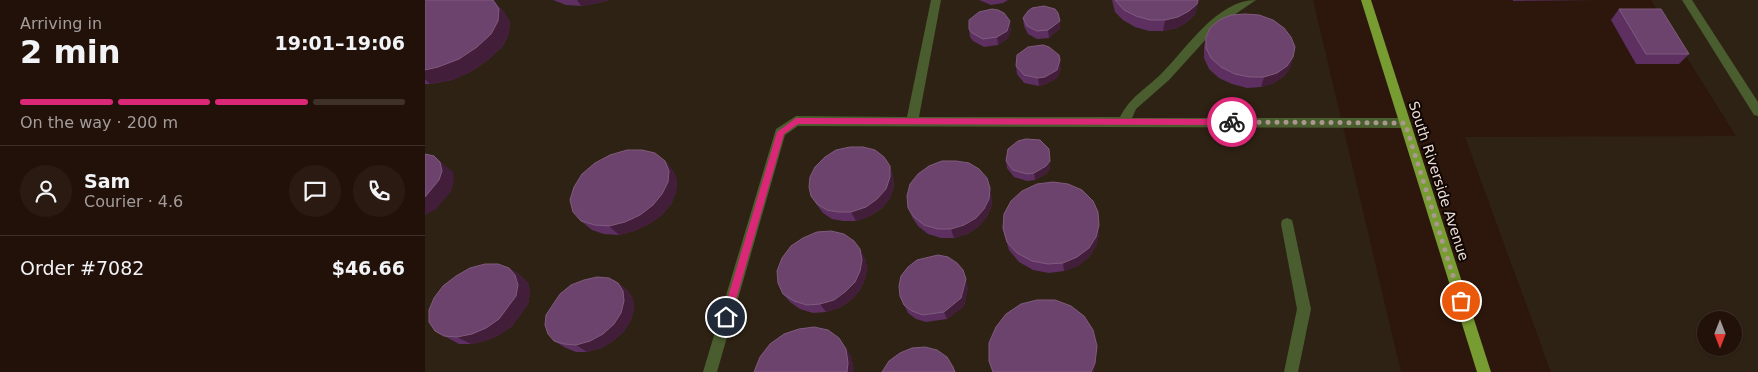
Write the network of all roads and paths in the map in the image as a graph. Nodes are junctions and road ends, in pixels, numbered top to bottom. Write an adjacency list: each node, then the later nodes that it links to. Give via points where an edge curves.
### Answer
1 (936, 0): 6 (lane)
2 (1251, 0): 7 (lane, via 1214,24 1133,106)
3 (1366, 0): 8 (main road, South Riverside Avenue)
4 (1687, 0): 5 (lane)
5 (1758, 112)
6 (912, 121): 7 (lane); 10 (lane, via 796,121 780,132)
7 (1124, 122): 8 (lane)
8 (1405, 123): 12 (main road, South Riverside Avenue)
9 (1287, 224): 11 (lane, via 1304,309)
10 (710, 372)
11 (1291, 372)
12 (1484, 372)

